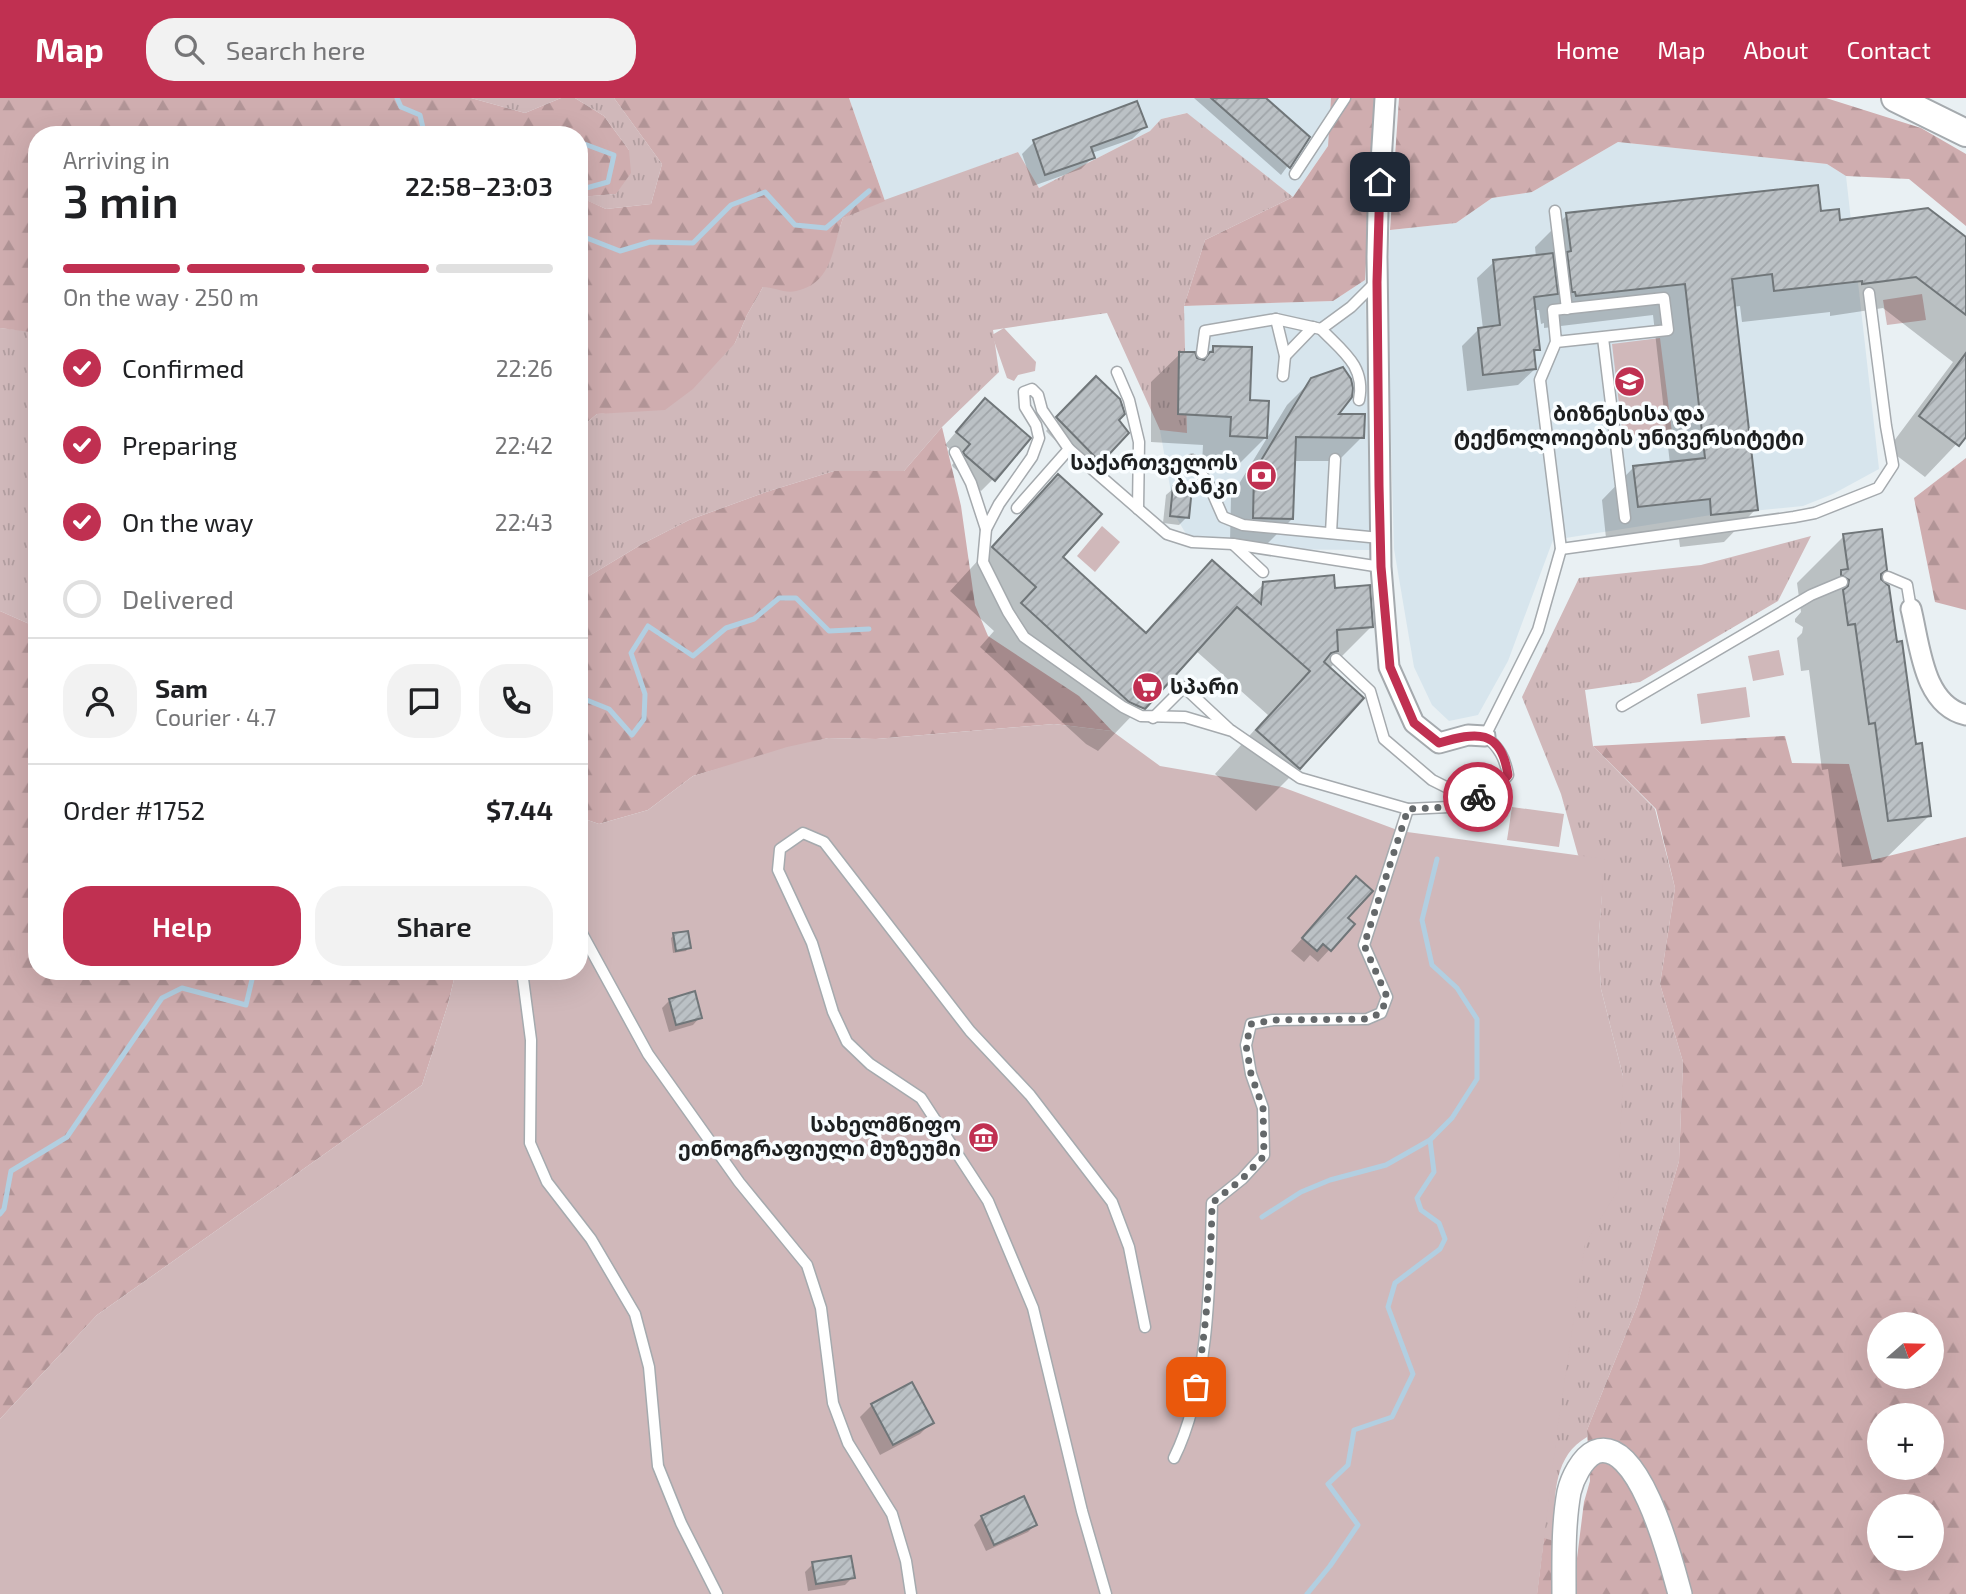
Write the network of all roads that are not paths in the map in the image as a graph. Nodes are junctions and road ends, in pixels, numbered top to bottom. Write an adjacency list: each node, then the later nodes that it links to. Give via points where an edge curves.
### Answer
1 (1345, 98): 5 (lane)
2 (1385, 98): 7 (street)
3 (1895, 98): 4 (main road)
4 (1966, 133)
5 (1295, 174)
6 (1555, 211): 9 (lane)
7 (1377, 282): 11 (lane, via 1352,307); 28 (street)
8 (1869, 293): 30 (lane, via 1894,465 1878,488 1815,513)
9 (1567, 309): 12 (lane, via 1664,298 1668,330); 13 (lane, via 1553,310)
10 (1276, 319): 11 (lane); 14 (lane, via 1205,331); 15 (lane)
11 (1317, 328): 15 (lane); 18 (lane, via 1357,368)
12 (1603, 338): 13 (lane); 25 (lane)
13 (1556, 342): 30 (lane, via 1540,380)
14 (1202, 353)
15 (1285, 356): 17 (lane)
16 (1117, 372): 24 (lane, via 1139,442)
17 (1283, 376)
18 (1359, 400)
19 (1069, 449): 23 (lane); 24 (lane); 26 (lane, via 1042,410 1038,395 1027,389 1023,400 1036,425 1037,448)
20 (955, 452): 26 (lane)
21 (1335, 459): 27 (lane)
22 (1192, 460): 27 (lane, via 1223,517 1243,525)
23 (1017, 508)
24 (1138, 509): 29 (lane, via 1167,534 1192,542)
25 (1625, 518)
26 (986, 529): 39 (lane, via 983,562 1024,637 1123,707)
27 (1331, 533): 28 (lane)
28 (1380, 538): 31 (street)
29 (1233, 544): 31 (lane); 32 (lane)
30 (1561, 549): 41 (lane, via 1538,631)
31 (1381, 567): 41 (street, via 1390,667 1414,723 1439,743 1468,735)
32 (1263, 572)
33 (1888, 578): 35 (lane, via 1907,585)
34 (1842, 582): 37 (lane, via 1811,595)
35 (1911, 608): 38 (street, via 1930,687 1943,705)
36 (1336, 659): 42 (lane, via 1370,691 1384,739 1432,780)
37 (1622, 706)
38 (1966, 715)
39 (1153, 718): 40 (lane, via 1185,717); 40 (lane, via 1184,687)
40 (1232, 732): 43 (lane, via 1300,778)
41 (1485, 736): 42 (lane, via 1497,746 1508,775 1493,793)
42 (1477, 798): 43 (lane, via 1448,807)
43 (1408, 809): 47 (lane, via 1364,945 1387,997 1381,1013 1367,1019 1251,1024 1246,1045 1263,1108 1264,1156 1212,1203 1203,1346 1192,1408)
44 (588, 944): 49 (lane, via 648,1054 738,1182 807,1265 821,1308 832,1403 848,1443 892,1514)
45 (523, 980): 48 (lane, via 531,1040 530,1143 547,1182 591,1239 635,1314 649,1367 657,1466)
46 (1145, 1327): 50 (lane, via 1129,1247 1112,1202 1030,1096 970,1031 824,842 803,833 780,849 778,870 812,943 847,1042 921,1098 988,1201 1033,1308)
47 (1174, 1458)
48 (717, 1594)
49 (911, 1594)
50 (1106, 1594)
51 (1564, 1594): 52 (street, via 1570,1490 1587,1458 1608,1451 1629,1465 1643,1489)
52 (1679, 1594)

